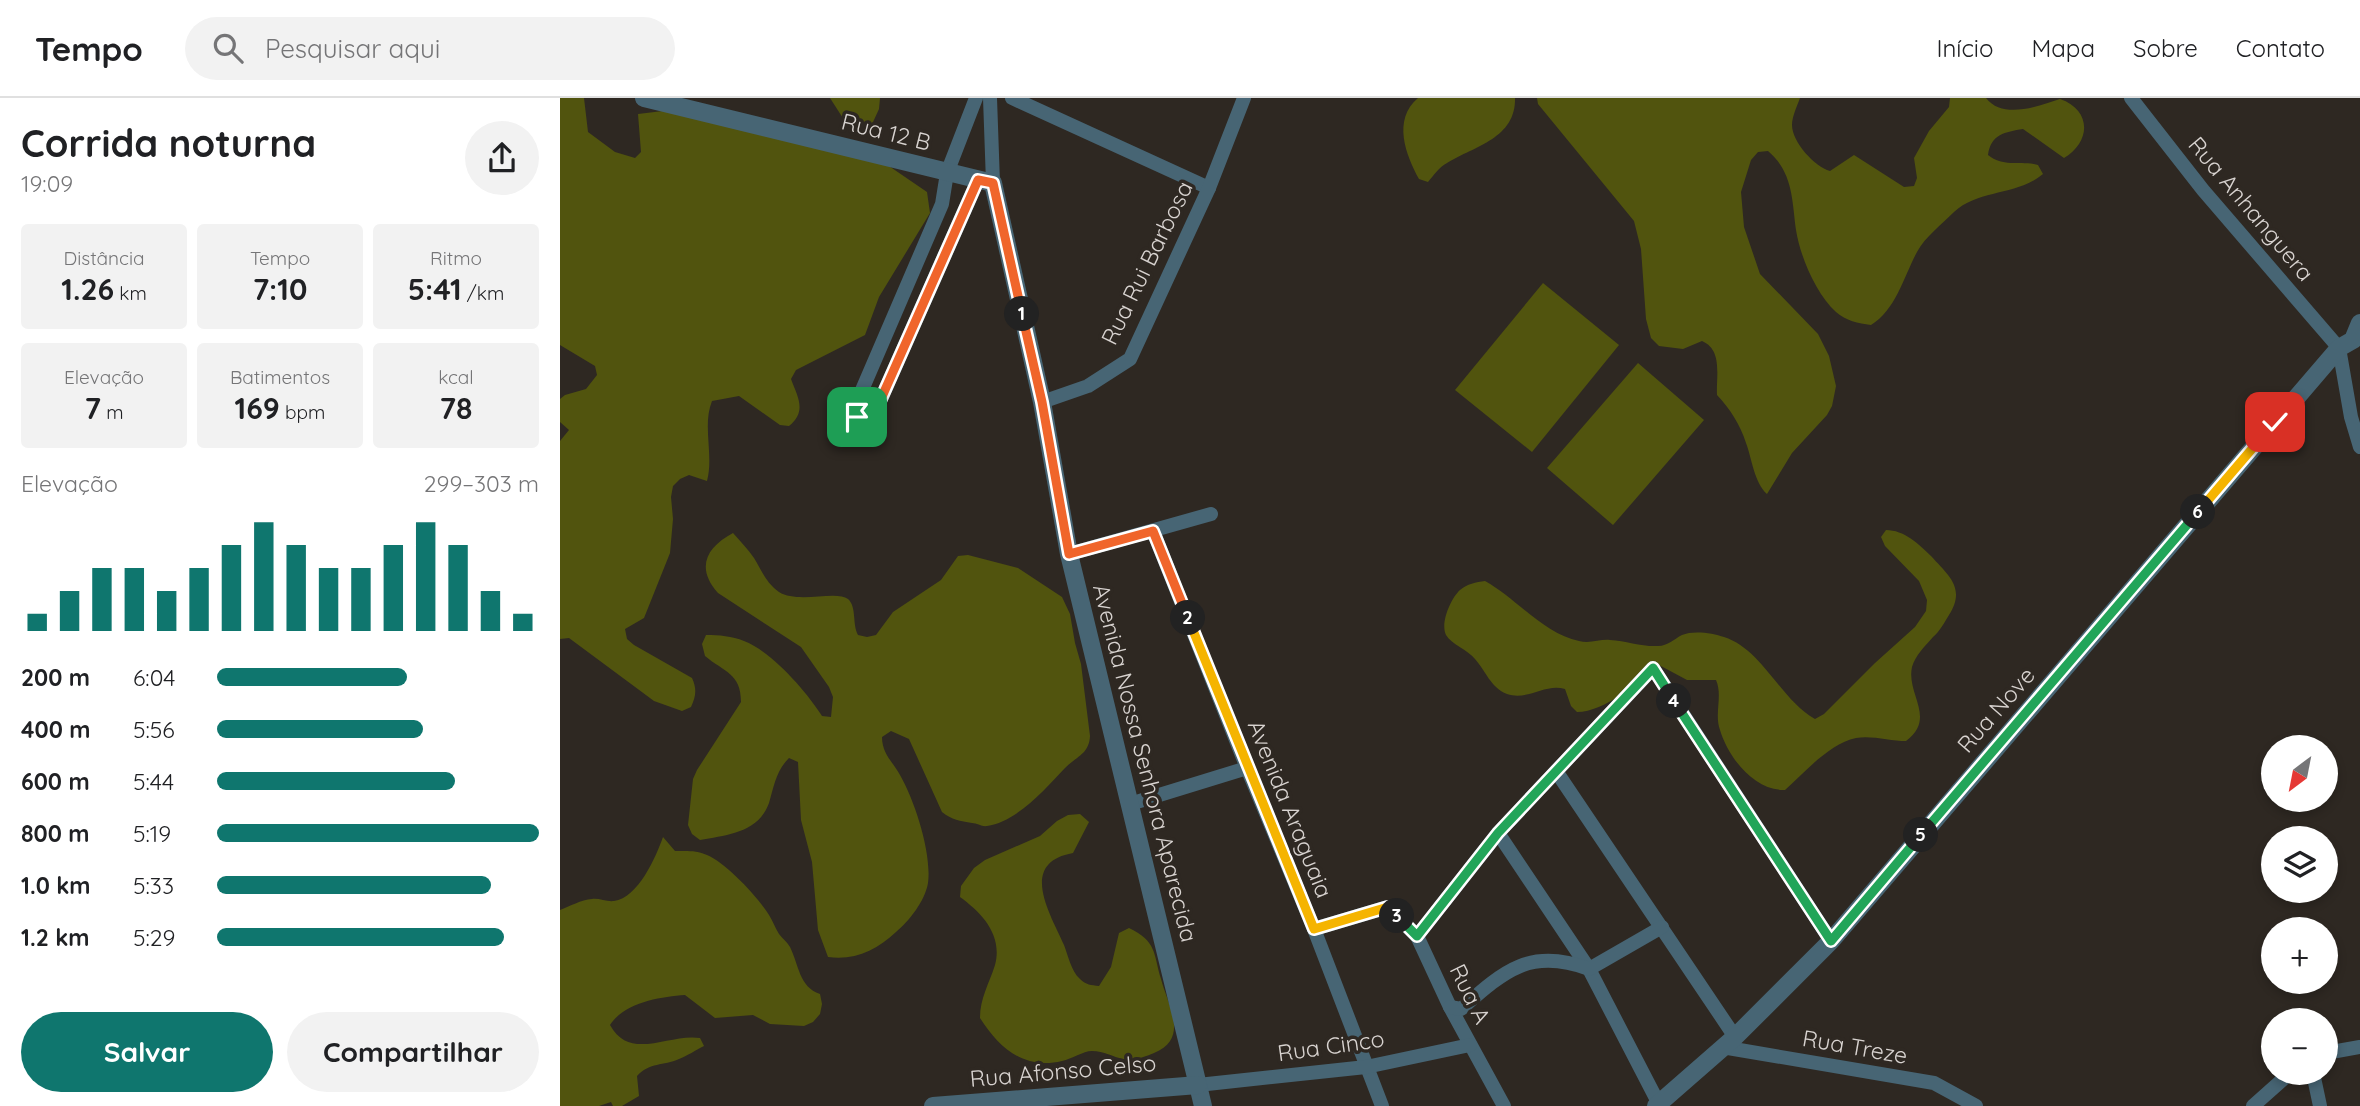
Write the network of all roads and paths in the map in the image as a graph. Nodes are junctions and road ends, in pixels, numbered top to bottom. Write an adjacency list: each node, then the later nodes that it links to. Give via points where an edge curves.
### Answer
1 (644, 98): 7 (street, Rua 12 B)
2 (976, 98): 7 (street)
3 (990, 98): 8 (street)
4 (1012, 98): 9 (street)
5 (1244, 98): 9 (street, Rua Rui Barbosa)
6 (2131, 98): 10 (street, Rua Anhanguera, via 2203,190)
7 (947, 173): 8 (street, Rua 12 B); 8 (street, via 942,204 856,404 857,417 862,420 873,417)
8 (986, 182): 11 (street, Avenida Nossa Senhora Aparecida)
9 (1209, 188): 11 (street, Rua Rui Barbosa, via 1130,359 1088,386)
10 (2353, 337): 12 (street, via 2351,417); 23 (street, Rua Nove)
11 (1042, 402): 15 (street, Avenida Nossa Senhora Aparecida)
12 (2360, 446)
13 (1210, 514): 14 (street)
14 (1153, 531): 15 (street); 16 (street, Avenida Araguaia)
15 (1069, 554): 18 (street, Avenida Nossa Senhora Aparecida)
16 (1247, 768): 18 (street); 21 (street, Avenida Araguaia)
17 (1556, 771): 19 (street); 20 (street); 23 (street, via 1653,668)
18 (1130, 804): 31 (street, Avenida Nossa Senhora Aparecida)
19 (1498, 833): 22 (street); 24 (street)
20 (1662, 927): 24 (street); 26 (street)
21 (1314, 929): 22 (street, Rua A, via 1388,907); 30 (street, Avenida Araguaia)
22 (1417, 936): 25 (street, Rua A)
23 (1831, 941): 26 (street, Rua Nove)
24 (1589, 969): 25 (street, via 1572,962 1533,960 1497,977 1461,1009); 39 (street)
25 (1450, 1007): 27 (street, Rua A)
26 (1728, 1042): 39 (street, Rua Nove); 40 (street, Rua Treze, via 1934,1083)
27 (1470, 1045): 30 (street, Rua Cinco); 38 (street, Rua A)
28 (2360, 1047): 29 (street)
29 (2338, 1051)
30 (1366, 1067): 31 (street, Rua Cinco); 37 (street, Avenida Araguaia)
31 (1198, 1085): 34 (street, Rua Afonso Celso); 36 (street, Avenida Nossa Senhora Aparecida)
32 (2277, 1085): 41 (street)
33 (2316, 1085): 42 (street)
34 (962, 1105): 35 (street, Rua Afonso Celso)
35 (933, 1106)
36 (1203, 1106)
37 (1382, 1106)
38 (1504, 1106)
39 (1658, 1106)
40 (1976, 1106)
41 (2253, 1106)
42 (2320, 1106)

